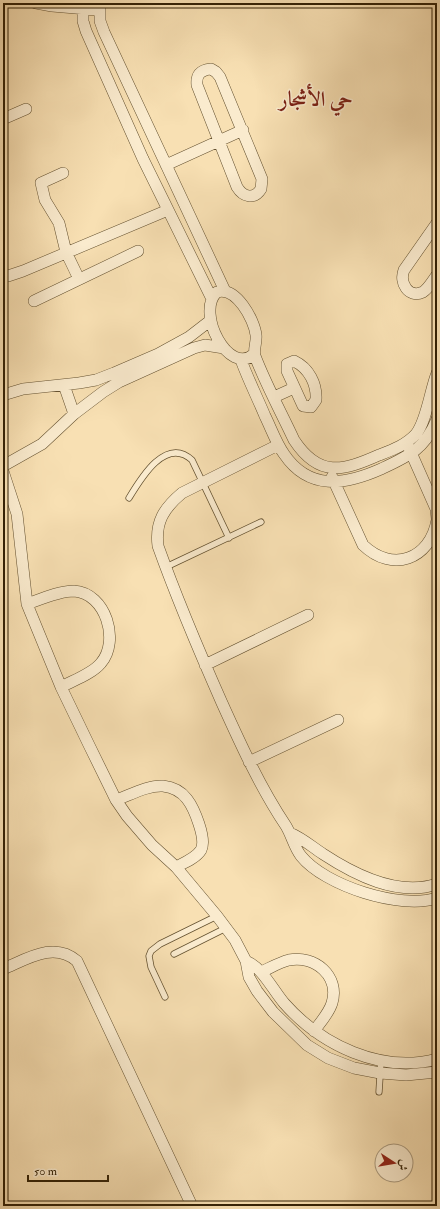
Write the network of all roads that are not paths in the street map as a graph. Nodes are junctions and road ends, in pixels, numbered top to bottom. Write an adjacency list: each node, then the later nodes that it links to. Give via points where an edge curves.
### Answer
1 (36, 3): 2 (street)
2 (82, 6): 3 (street); 10 (street, via 86,31)
3 (100, 7): 8 (street, via 100,21 104,32)
4 (26, 109): 5 (street)
5 (3, 120)
6 (243, 130): 7 (street); 7 (street, via 262,180 261,189 254,195 240,193); 7 (street, via 220,77 211,69 204,70 196,79 197,85)
7 (218, 141): 8 (street)
8 (166, 164): 17 (street)
9 (63, 173): 13 (street, via 41,183 45,200 59,223)
10 (168, 210): 13 (street); 18 (street)
11 (437, 223): 14 (street, via 401,276 402,283 410,292 416,293 427,288)
12 (138, 251): 16 (street)
13 (66, 252): 15 (street, via 24,271); 16 (street)
14 (437, 275)
15 (3, 276)
16 (80, 279): 19 (street)
17 (225, 292): 18 (street, via 216,292); 22 (street, via 240,302 251,318 256,336)
18 (212, 299): 20 (street)
19 (34, 301)
20 (211, 320): 21 (street); 25 (street, via 189,337 114,374)
21 (224, 348): 23 (street); 29 (street, via 205,345 183,352 119,382)
22 (254, 354): 23 (street, via 246,360); 28 (street)
23 (241, 360): 32 (street)
24 (437, 373): 31 (street, via 419,429)
25 (64, 385): 27 (street, via 23,388); 29 (street)
26 (294, 388): 28 (street)
27 (3, 395)
28 (274, 397): 35 (street, via 302,453)
29 (74, 414): 34 (street, via 42,444)
30 (437, 418): 33 (street, via 429,437)
31 (406, 442): 33 (street); 35 (street, via 354,466)
32 (278, 445): 37 (street); 38 (street, via 295,468 307,476)
33 (411, 454): 38 (street, via 360,478); 40 (street, via 436,509)
34 (3, 466)
35 (328, 468): 38 (street)
36 (3, 471): 44 (street, via 17,514)
37 (202, 482): 39 (lane, via 192,460 173,452 158,460); 42 (lane); 43 (street, via 171,502 158,522 158,546)
38 (334, 482): 40 (street, via 363,545 381,558 403,560 423,550 435,531)
39 (129, 498)
40 (437, 520)
41 (261, 522): 42 (lane)
42 (229, 538): 43 (lane)
43 (166, 567): 46 (street)
44 (27, 604): 47 (street); 47 (street, via 75,591 94,600 107,620 110,644 100,664)
45 (308, 615): 46 (street)
46 (205, 665): 49 (street)
47 (61, 687): 50 (street)
48 (338, 720): 49 (street)
49 (249, 762): 51 (street)
50 (116, 800): 52 (street, via 152,845); 52 (street, via 161,786 180,792 188,799 204,835 204,843 196,855)
51 (290, 833): 54 (street, via 371,881); 56 (street, via 301,856 311,865 355,891 385,898)
52 (176, 868): 57 (street)
53 (437, 884): 54 (street)
54 (425, 888): 56 (street)
55 (437, 898): 56 (street)
56 (426, 902)
57 (217, 916): 58 (street); 63 (lane, via 160,944 152,951 149,956 150,967)
58 (226, 928): 59 (lane); 60 (street)
59 (174, 954)
60 (246, 961): 62 (street, via 258,967); 68 (street, via 249,977 269,1007 307,1045 341,1063)
61 (3, 968): 70 (street, via 48,951 64,953 77,961)
62 (261, 972): 64 (street, via 284,1003); 64 (street, via 283,962 297,960 316,964 328,973 333,988 332,1004)
63 (166, 997)
64 (314, 1031): 66 (street, via 336,1046)
65 (437, 1059): 66 (street, via 428,1062)
66 (381, 1060): 68 (lane)
67 (437, 1072): 68 (street, via 406,1075)
68 (380, 1073): 69 (lane)
69 (379, 1092)
70 (192, 1206)

